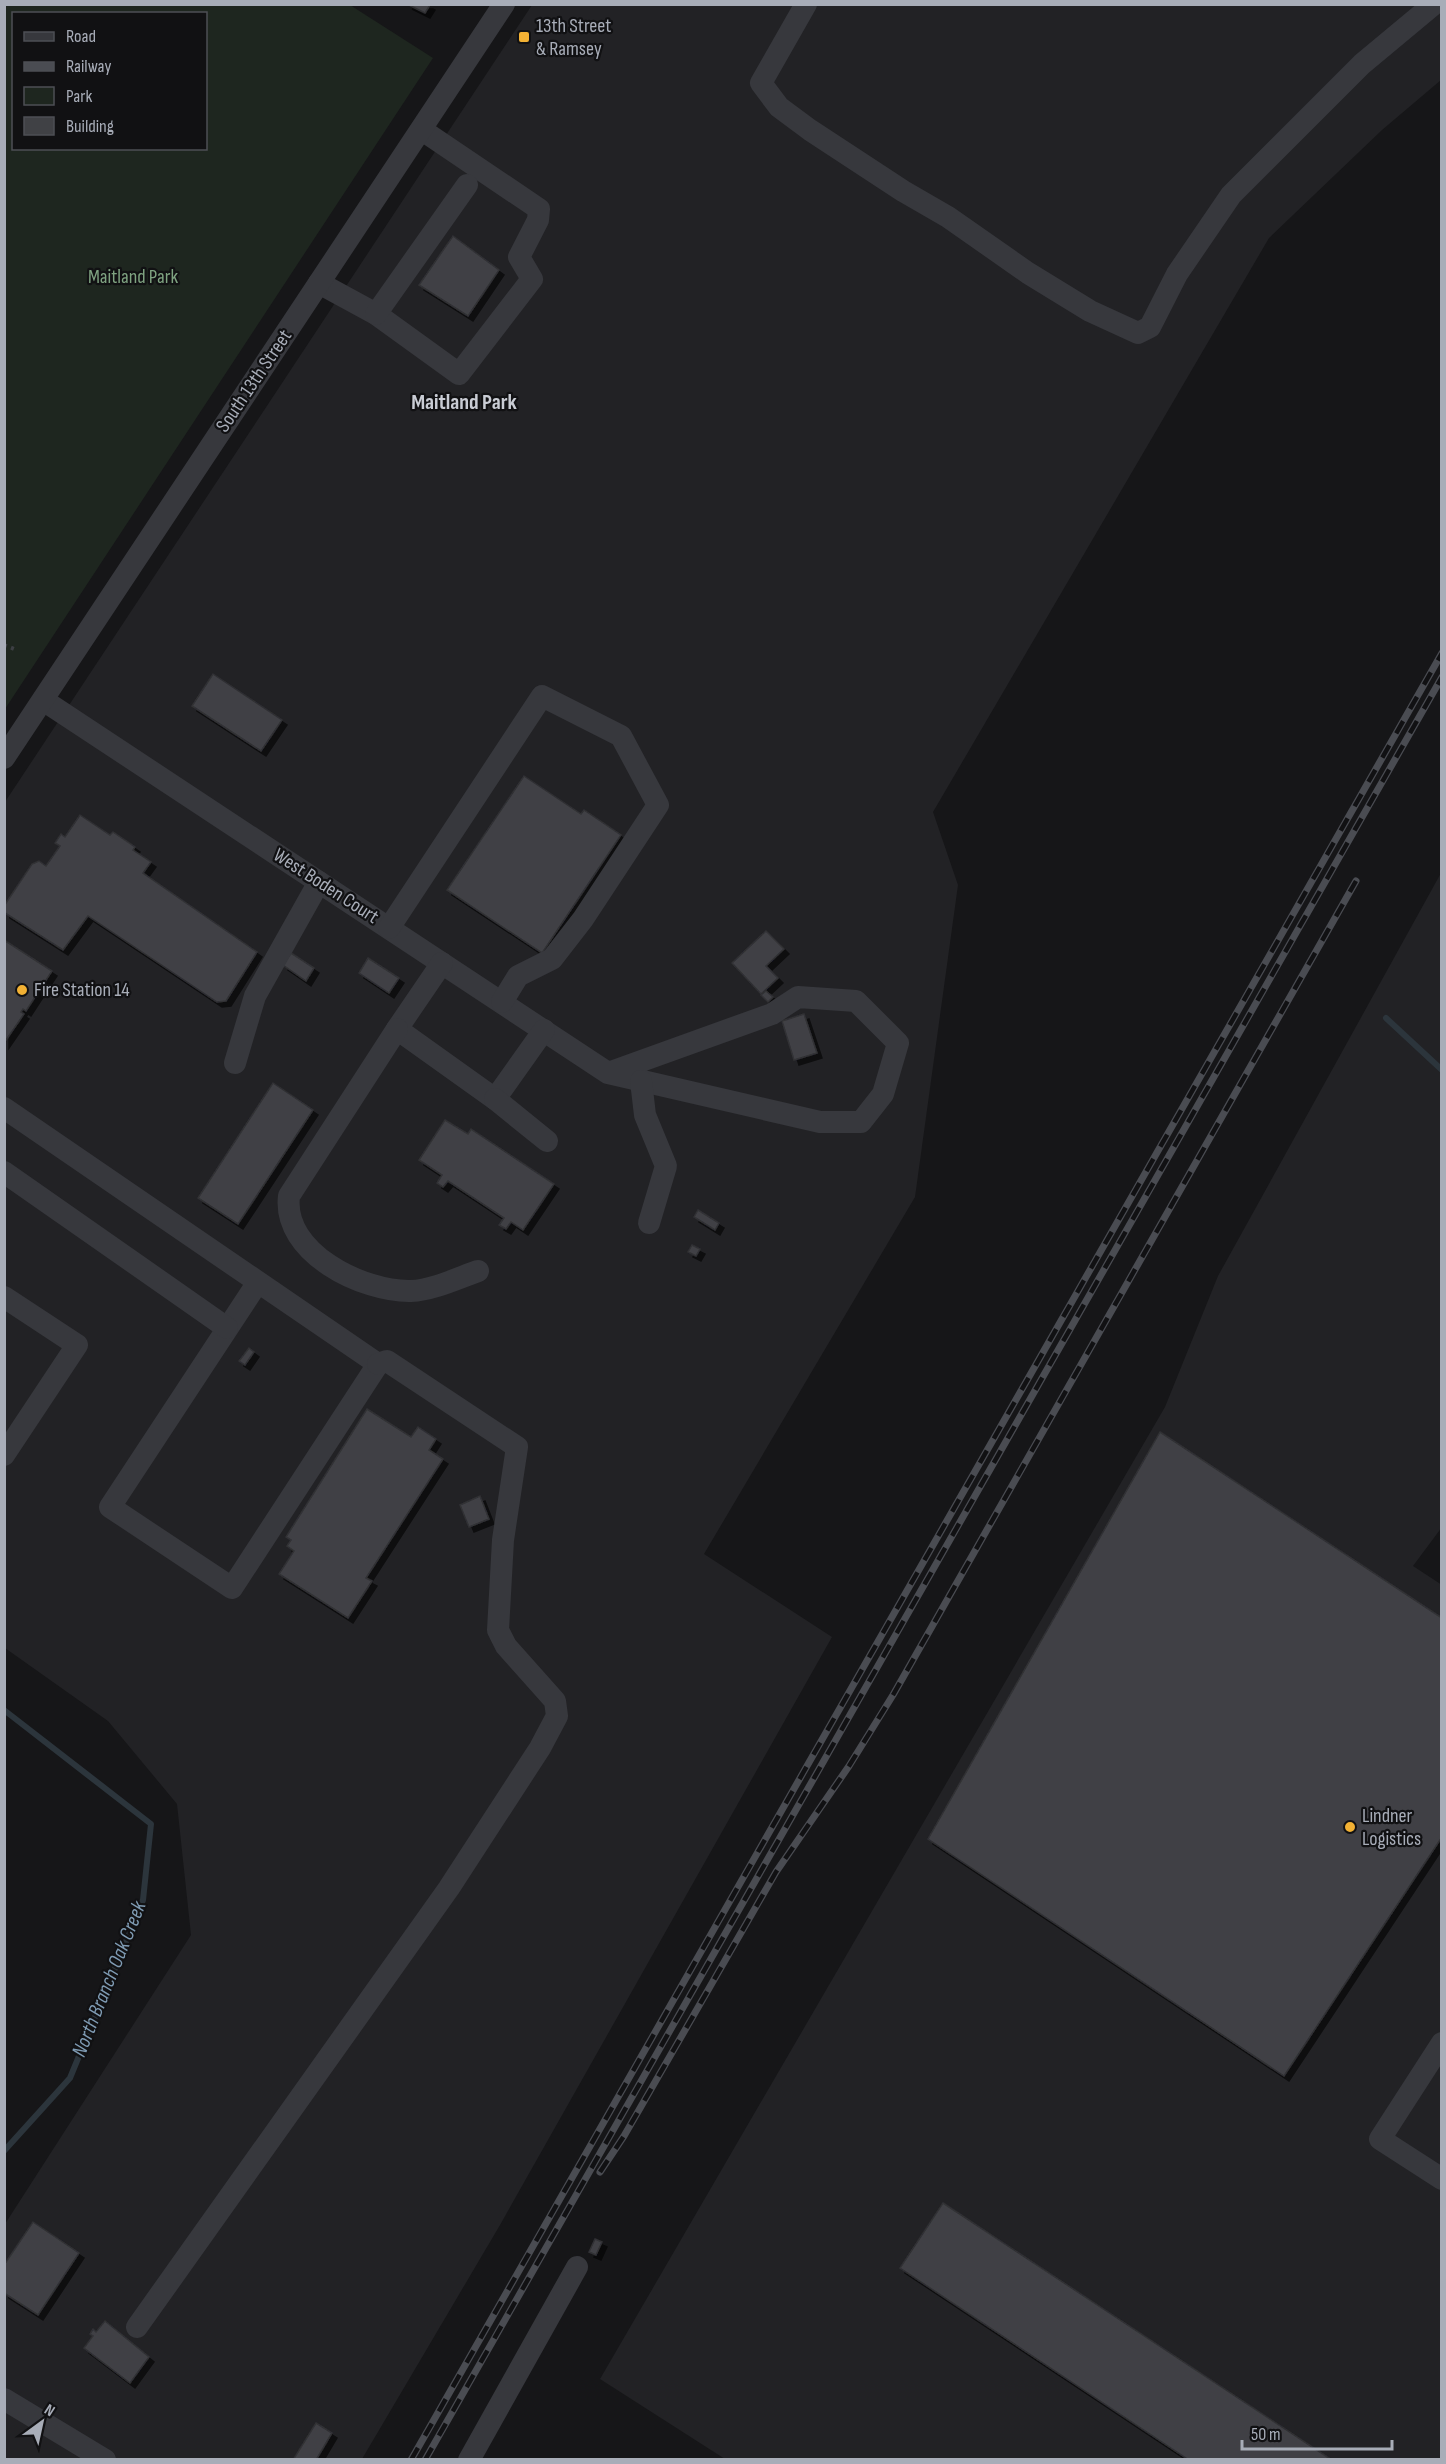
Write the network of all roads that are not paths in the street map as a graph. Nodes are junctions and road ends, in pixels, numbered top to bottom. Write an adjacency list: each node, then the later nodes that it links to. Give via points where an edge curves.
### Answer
1 (504, 4): 4 (street, South 13th Street)
2 (806, 4): 3 (street, via 761,83 779,108 1028,273 1090,311 1138,333 1150,327 1177,274 1231,195 1362,64)
3 (1434, 4)
4 (422, 130): 6 (street, South 13th Street); 7 (street, via 539,209 538,220 519,256 532,279 459,374)
5 (467, 185): 7 (street)
6 (319, 283): 7 (street); 8 (street, South 13th Street)
7 (376, 314)
8 (43, 700): 9 (street, South 13th Street); 10 (street, West Boden Court)
9 (4, 758)
10 (319, 882): 11 (street, West Boden Court); 16 (street, via 255,996)
11 (389, 928): 12 (street, West Boden Court); 13 (street, via 542,696 621,736 658,805 552,959 518,976)
12 (442, 963): 13 (street, West Boden Court); 14 (street)
13 (502, 1002): 15 (street, West Boden Court)
14 (397, 1029): 19 (street); 24 (street, via 289,1196 288,1207 310,1249 357,1281 413,1291)
15 (544, 1030): 17 (street, West Boden Court); 19 (street)
16 (235, 1063)
17 (608, 1073): 18 (street); 18 (street, via 772,1014 798,998 856,1001 898,1043 883,1094 861,1122 820,1122)
18 (641, 1081): 23 (street, via 645,1116 666,1166)
19 (495, 1099): 21 (street)
20 (4, 1108): 25 (street)
21 (547, 1141)
22 (4, 1172): 27 (street)
23 (649, 1223)
24 (478, 1271)
25 (258, 1282): 27 (street); 28 (street)
26 (4, 1297): 29 (street, via 77,1345)
27 (227, 1328): 28 (street, via 110,1507 232,1588)
28 (378, 1364): 33 (street, via 387,1361 517,1446 502,1540 498,1630 506,1646 555,1701 556,1716 540,1748 449,1888)
29 (4, 1455)
30 (1442, 2043): 31 (street, via 1380,2139)
31 (1442, 2179)
32 (577, 2267): 36 (street)
33 (138, 2327)
34 (4, 2399): 35 (street)
35 (105, 2460)
36 (469, 2460)

